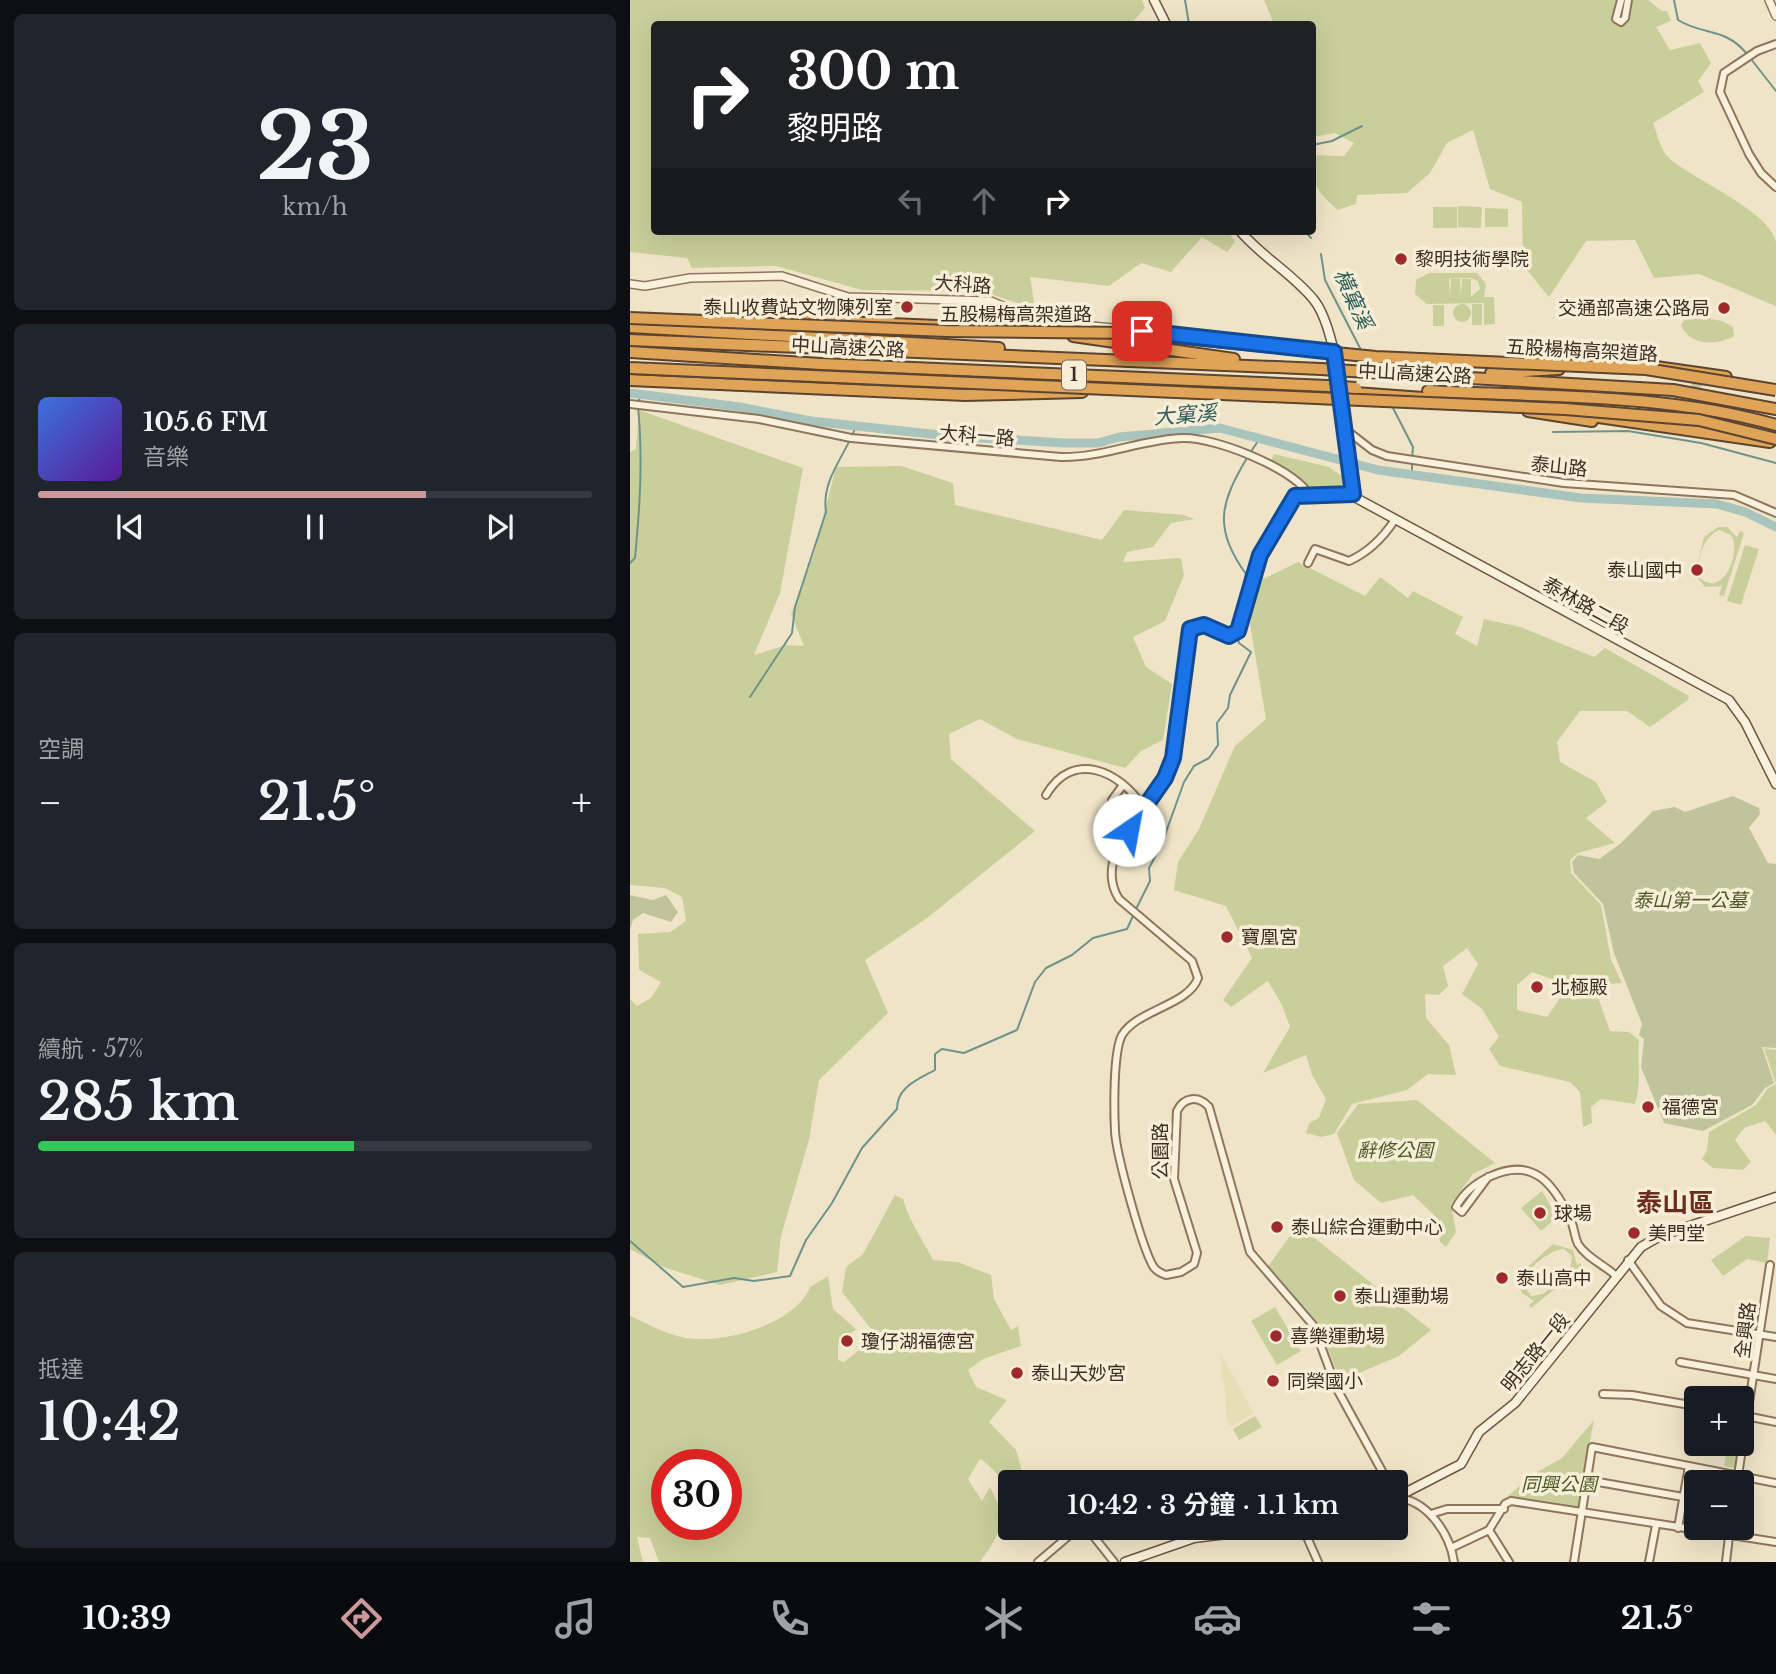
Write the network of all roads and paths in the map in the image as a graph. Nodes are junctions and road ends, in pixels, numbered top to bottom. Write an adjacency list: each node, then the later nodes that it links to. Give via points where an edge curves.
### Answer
1 (1154, 0): 6 (main road)
2 (1620, 0): 3 (street, via 1616,19 1621,22)
3 (1628, 0)
4 (1769, 0): 5 (street)
5 (1776, 16)
6 (1164, 21)
7 (1776, 44): 8 (street, via 1724,73 1720,92 1749,155)
8 (1776, 187)
9 (1244, 235): 15 (main road, via 1315,301)
10 (630, 284): 15 (street, 大科路, via 782,276 848,297 991,301 1038,321)
11 (630, 317): 20 (highway, via 841,320 1038,331); 27 (highway, 五股楊梅高架道路 / 1, bridge, via 908,330 1134,333 1377,357 1646,369)
12 (630, 327): 17 (highway, via 932,342)
13 (630, 340): 17 (highway, 中山高速公路 / 1)
14 (630, 352): 19 (highway, 中山高速公路 / 1)
15 (1334, 352): 33 (main road)
16 (630, 358): 18 (highway)
17 (1074, 358): 20 (highway, 中山高速公路 / 1)
18 (752, 364): 19 (highway); 24 (highway)
19 (821, 364): 25 (highway, 中山高速公路 / 1)
20 (1292, 367): 22 (highway, 中山高速公路 / 1, bridge)
21 (630, 368): 35 (highway, 1, bridge, via 1565,409 1689,419)
22 (1440, 376): 27 (highway, via 1662,366); 30 (highway, 中山高速公路 / 1, via 1674,390)
23 (630, 380): 24 (highway, via 965,395)
24 (1189, 386): 25 (highway)
25 (1327, 389): 26 (highway, 中山高速公路 / 1, bridge)
26 (1355, 390): 28 (highway); 32 (highway, 中山高速公路 / 1, via 1668,404)
27 (1776, 391)
28 (1404, 396): 34 (highway); 35 (highway, via 1722,441)
29 (630, 404): 37 (street, 大科一路, via 759,419 851,438 1073,457 1186,438 1281,469)
30 (1776, 408)
31 (1693, 417): 34 (highway)
32 (1776, 425)
33 (1344, 428): 36 (main road); 38 (street, 泰山路, via 1387,456 1610,487 1734,495)
34 (1692, 431): 35 (highway)
35 (1776, 443)
36 (1352, 489): 37 (street); 39 (main road, 泰林路二段, via 1364,504)
37 (1308, 494): 45 (street, via 1292,500 1265,544 1236,632 1229,636 1199,625 1187,633 1173,758 1165,778)
38 (1776, 513)
39 (1394, 521): 40 (street, via 1376,545 1349,562 1315,549); 41 (main road, 泰林路二段, via 1729,700)
40 (1308, 564)
41 (1776, 784)
42 (1123, 785): 43 (street, via 1103,771 1072,772 1056,779); 44 (street); 45 (street)
43 (1046, 794)
44 (1112, 800)
45 (1143, 807): 62 (street, 公園路, via 1117,849 1112,886 1124,905 1192,961 1198,973 1194,988 1134,1024 1119,1044 1115,1131 1152,1265 1160,1273 1172,1275 1190,1269 1197,1258 1174,1179 1179,1107 1186,1101 1202,1100 1212,1113 1250,1252 1313,1325 1337,1389)
46 (1488, 1177): 46 (street, via 1469,1188 1457,1207 1462,1212); 50 (street, via 1511,1170 1534,1171 1554,1189 1579,1245)
47 (1776, 1197): 48 (main road, 明志路一段, via 1660,1236)
48 (1628, 1260): 50 (main road, 明志路一段); 51 (street, via 1658,1301 1687,1323)
49 (1770, 1265): 51 (street, 全興路)
50 (1615, 1275): 67 (main road, 明志路一段, via 1515,1403 1479,1432 1461,1464)
51 (1761, 1335): 52 (street); 54 (street, 全興路)
52 (1776, 1337)
53 (1680, 1362): 54 (street)
54 (1755, 1376): 55 (street); 56 (street, 全興路)
55 (1776, 1379)
56 (1752, 1386)
57 (1603, 1394): 58 (street)
58 (1684, 1404)
59 (1754, 1418): 60 (street)
60 (1776, 1422)
61 (1689, 1466): 63 (street); 64 (street, via 1592,1447); 68 (street)
62 (1381, 1470)
63 (1704, 1470)
64 (1587, 1480): 68 (street); 71 (street)
65 (1754, 1481): 66 (street)
66 (1776, 1483)
67 (1408, 1491)
68 (1683, 1497): 74 (street)
69 (1408, 1499): 72 (street)
70 (1504, 1508): 71 (street, via 1511,1501); 72 (street, via 1447,1509); 76 (street)
71 (1582, 1513): 73 (street); 91 (street)
72 (1431, 1514): 84 (street)
73 (1656, 1525): 74 (street); 92 (street)
74 (1678, 1528): 75 (street)
75 (1684, 1528)
76 (1489, 1530): 84 (street); 90 (street)
77 (1754, 1537): 83 (street)
78 (1064, 1540): 85 (street)
79 (1097, 1540): 86 (street)
80 (1188, 1540): 87 (main road)
81 (1308, 1540): 88 (street)
82 (1729, 1540): 93 (street)
83 (1776, 1542)
84 (1451, 1548): 89 (street)
85 (1038, 1562)
86 (1114, 1562)
87 (1125, 1562)
88 (1318, 1562)
89 (1454, 1562)
90 (1509, 1562)
91 (1574, 1562)
92 (1649, 1562)
93 (1726, 1562)

